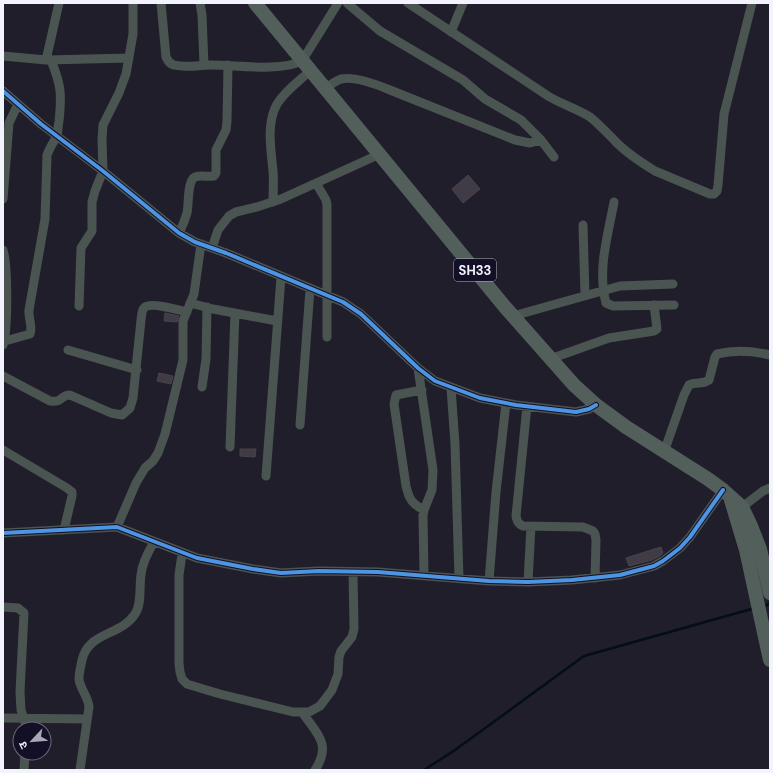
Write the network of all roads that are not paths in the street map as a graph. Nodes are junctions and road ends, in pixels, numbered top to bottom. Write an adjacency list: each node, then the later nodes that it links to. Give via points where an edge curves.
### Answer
1 (59, 3): 14 (street)
2 (133, 3): 13 (street)
3 (161, 3): 15 (street, via 166,57 169,62 182,66)
4 (200, 3): 15 (street)
5 (255, 3): 17 (main road, SH33)
6 (338, 3): 17 (street)
7 (347, 3): 22 (street, via 380,31 463,80 485,99 521,120)
8 (463, 3): 11 (street)
9 (752, 3): 11 (street, via 724,114 718,185 714,194 651,169 588,116 548,96)
10 (411, 4): 11 (street)
11 (451, 32)
12 (3, 56): 14 (street)
13 (129, 58): 14 (street); 25 (street, via 124,82 103,125)
14 (48, 60): 21 (street, via 61,89)
15 (204, 65): 16 (street)
16 (228, 65): 17 (street); 31 (street, via 226,130 216,150 216,173 214,176 199,176 192,180 187,213)
17 (306, 66): 18 (main road, SH33); 28 (street, via 273,112 270,132)
18 (325, 89): 22 (street, via 343,79 372,83 515,140 530,143); 23 (main road, SH33)
19 (3, 91): 20 (street)
20 (18, 104): 21 (street); 27 (street, via 9,123)
21 (57, 136): 25 (street); 50 (street, via 47,155 45,219 28,317 32,330 30,334)
22 (541, 140): 24 (street)
23 (380, 154): 26 (street); 47 (main road, SH33)
24 (554, 157)
25 (103, 171): 31 (street); 43 (street, via 92,202 92,231 81,248)
26 (316, 182): 28 (street); 39 (street, via 326,200)
27 (3, 199)
28 (273, 202): 33 (street, via 229,216 218,230)
29 (614, 202): 38 (street, via 604,252)
30 (583, 225): 40 (street)
31 (179, 234): 32 (street)
32 (201, 244): 33 (street); 44 (street, via 196,286)
33 (212, 248): 35 (street)
34 (3, 250): 50 (street, via 6,263)
35 (281, 277): 37 (street); 48 (street)
36 (673, 284): 38 (street, via 620,286)
37 (310, 289): 39 (street); 63 (street)
38 (603, 291): 40 (street); 41 (street, via 609,305)
39 (327, 296): 49 (street); 54 (street, via 343,302 361,314)
40 (585, 296): 47 (street)
41 (654, 305): 42 (street); 53 (street, via 657,329 654,331 609,338)
42 (674, 305)
43 (79, 306)
44 (189, 307): 45 (street); 55 (street, via 144,308); 73 (street, via 183,321 183,360 166,434 158,453 136,483)
45 (207, 307): 46 (street); 57 (street, via 206,359)
46 (235, 313): 48 (street); 64 (street)
47 (513, 316): 53 (main road, SH33)
48 (277, 321): 67 (street)
49 (327, 337)
50 (4, 343)
51 (68, 350): 55 (street)
52 (770, 356): 66 (street, via 750,352 718,354 709,380 689,385)
53 (550, 359): 61 (main road, SH33)
54 (418, 368): 58 (street, via 435,381); 59 (street)
55 (137, 370): 56 (street, via 130,408 122,415 111,413 70,395 56,402 50,401)
56 (3, 376)
57 (202, 387)
58 (451, 388): 60 (street, via 480,398); 80 (street)
59 (422, 390): 71 (street, via 434,475 432,490); 71 (street, via 396,395 394,404 408,494 415,506)
60 (506, 403): 62 (street); 82 (street)
61 (596, 405): 62 (street, via 576,412); 66 (main road, SH33)
62 (527, 406): 72 (street, via 516,516 519,524)
63 (300, 425)
64 (230, 447)
65 (3, 450): 74 (street, via 72,492)
66 (664, 452): 69 (main road, SH33)
67 (266, 476)
68 (770, 488): 70 (street)
69 (727, 493): 70 (main road, SH33); 81 (street, via 672,556 654,566 634,572); 86 (main road, via 746,550)
70 (742, 507): 84 (main road, SH33, via 760,549)
71 (424, 510): 79 (street)
72 (531, 526): 81 (street, via 583,527 593,531 596,540); 83 (street)
73 (117, 527): 74 (street); 76 (street)
74 (64, 530): 75 (street)
75 (3, 533)
76 (154, 542): 77 (street); 90 (street, via 142,568 135,614 125,624 91,642 83,655 79,679 89,701)
77 (182, 554): 78 (street, via 253,570 281,573); 87 (street, via 179,575 179,663 182,679 187,684 213,692)
78 (353, 572): 79 (street); 87 (street, via 352,637 341,651 338,674 332,690 320,706 309,712)
79 (424, 576): 80 (street)
80 (458, 578): 82 (street)
81 (595, 578): 83 (street)
82 (489, 581): 83 (street)
83 (528, 582)
84 (770, 593)
85 (3, 607): 89 (street, via 18,608 24,613 20,702)
86 (770, 660)
87 (302, 712): 93 (street, via 323,747 321,760)
88 (3, 718): 89 (street)
89 (24, 718): 90 (street); 91 (street)
90 (87, 719): 92 (street)
91 (25, 721)
92 (80, 770)
93 (315, 770)

